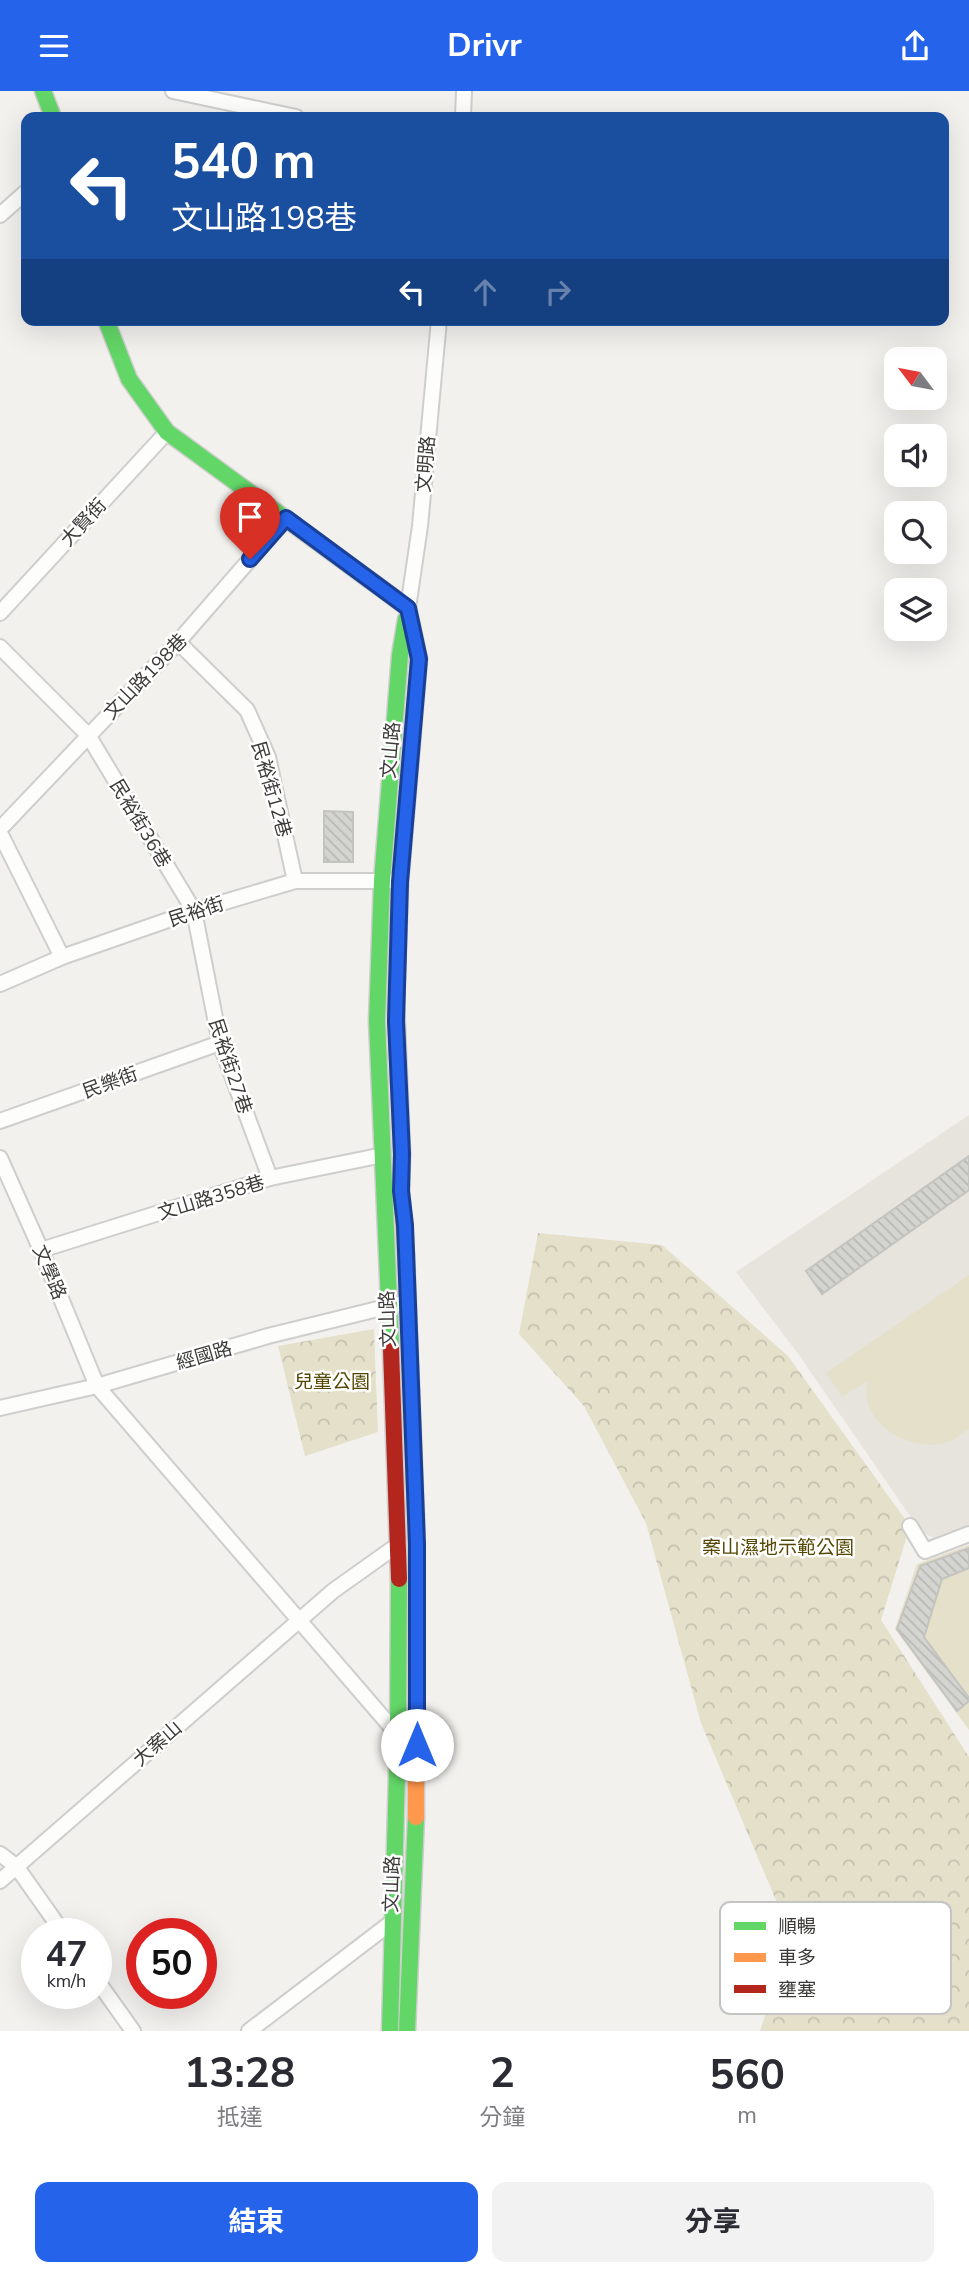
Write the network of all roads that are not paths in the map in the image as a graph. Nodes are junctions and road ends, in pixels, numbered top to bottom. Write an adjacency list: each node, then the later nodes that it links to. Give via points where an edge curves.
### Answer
1 (43, 91): 4 (main road)
2 (173, 91): 5 (street)
3 (464, 91): 6 (street)
4 (51, 112)
5 (272, 112)
6 (463, 112)
7 (21, 196): 8 (street)
8 (0, 215)
9 (108, 326): 11 (main road, via 129,379)
10 (438, 326): 13 (street, 文明路)
11 (167, 432): 12 (main road); 14 (street, 大賢街)
12 (286, 518): 13 (main road); 15 (street, 文山路198巷)
13 (408, 608): 20 (main road, 文山路, via 400,655); 21 (main road, 文山路, via 419,659)
14 (0, 613)
15 (178, 642): 17 (street, 文山路198巷); 19 (street, 民裕街12巷, via 247,710 268,757)
16 (0, 647): 17 (street, 民裕街36巷)
17 (88, 735): 18 (street, 文山路198巷); 22 (street, 民裕街36巷)
18 (0, 831): 23 (street, 文山路198巷)
19 (295, 881): 20 (street, 民裕街); 22 (street, 民裕街)
20 (382, 881): 21 (street, 民裕街); 27 (main road, 文山路, via 377,1021)
21 (400, 882): 31 (main road, 文山路, via 396,1021)
22 (194, 911): 23 (street, 民裕街); 25 (street, 民裕街27巷)
23 (62, 957): 24 (street, 民裕街)
24 (0, 984)
25 (220, 1044): 26 (street, 民樂街); 29 (street, 民裕街27巷)
26 (0, 1121)
27 (383, 1155): 29 (street, 文山路358巷); 32 (main road, 文山路)
28 (0, 1158): 30 (street, 文學路)
29 (270, 1178): 30 (street, 文山路358巷)
30 (41, 1250): 33 (street, 文學路)
31 (408, 1303): 32 (street, 經國路); 38 (main road, 文山路)
32 (390, 1304): 33 (street, 經國路); 37 (main road, 文山路)
33 (97, 1386): 34 (street, 經國路); 39 (street)
34 (0, 1408)
35 (910, 1526): 36 (street, via 925,1551)
36 (969, 1534)
37 (399, 1544): 38 (main road); 39 (street, 大案山); 40 (main road, 文山路)
38 (417, 1544): 42 (main road, 文山路)
39 (298, 1622): 40 (street); 44 (street, 大案山)
40 (398, 1735): 43 (main road, 文山路)
41 (0, 1854): 44 (street)
42 (413, 1860): 43 (main road); 52 (main road, 文山路)
43 (394, 1862): 47 (main road, 文山路)
44 (16, 1866): 45 (street, 大案山); 46 (street)
45 (0, 1881)
46 (53, 1918)
47 (392, 1922): 50 (street); 51 (main road, 文山路)
48 (112, 2001): 49 (street)
49 (133, 2031)
50 (249, 2031)
51 (390, 2031)
52 (407, 2031)

